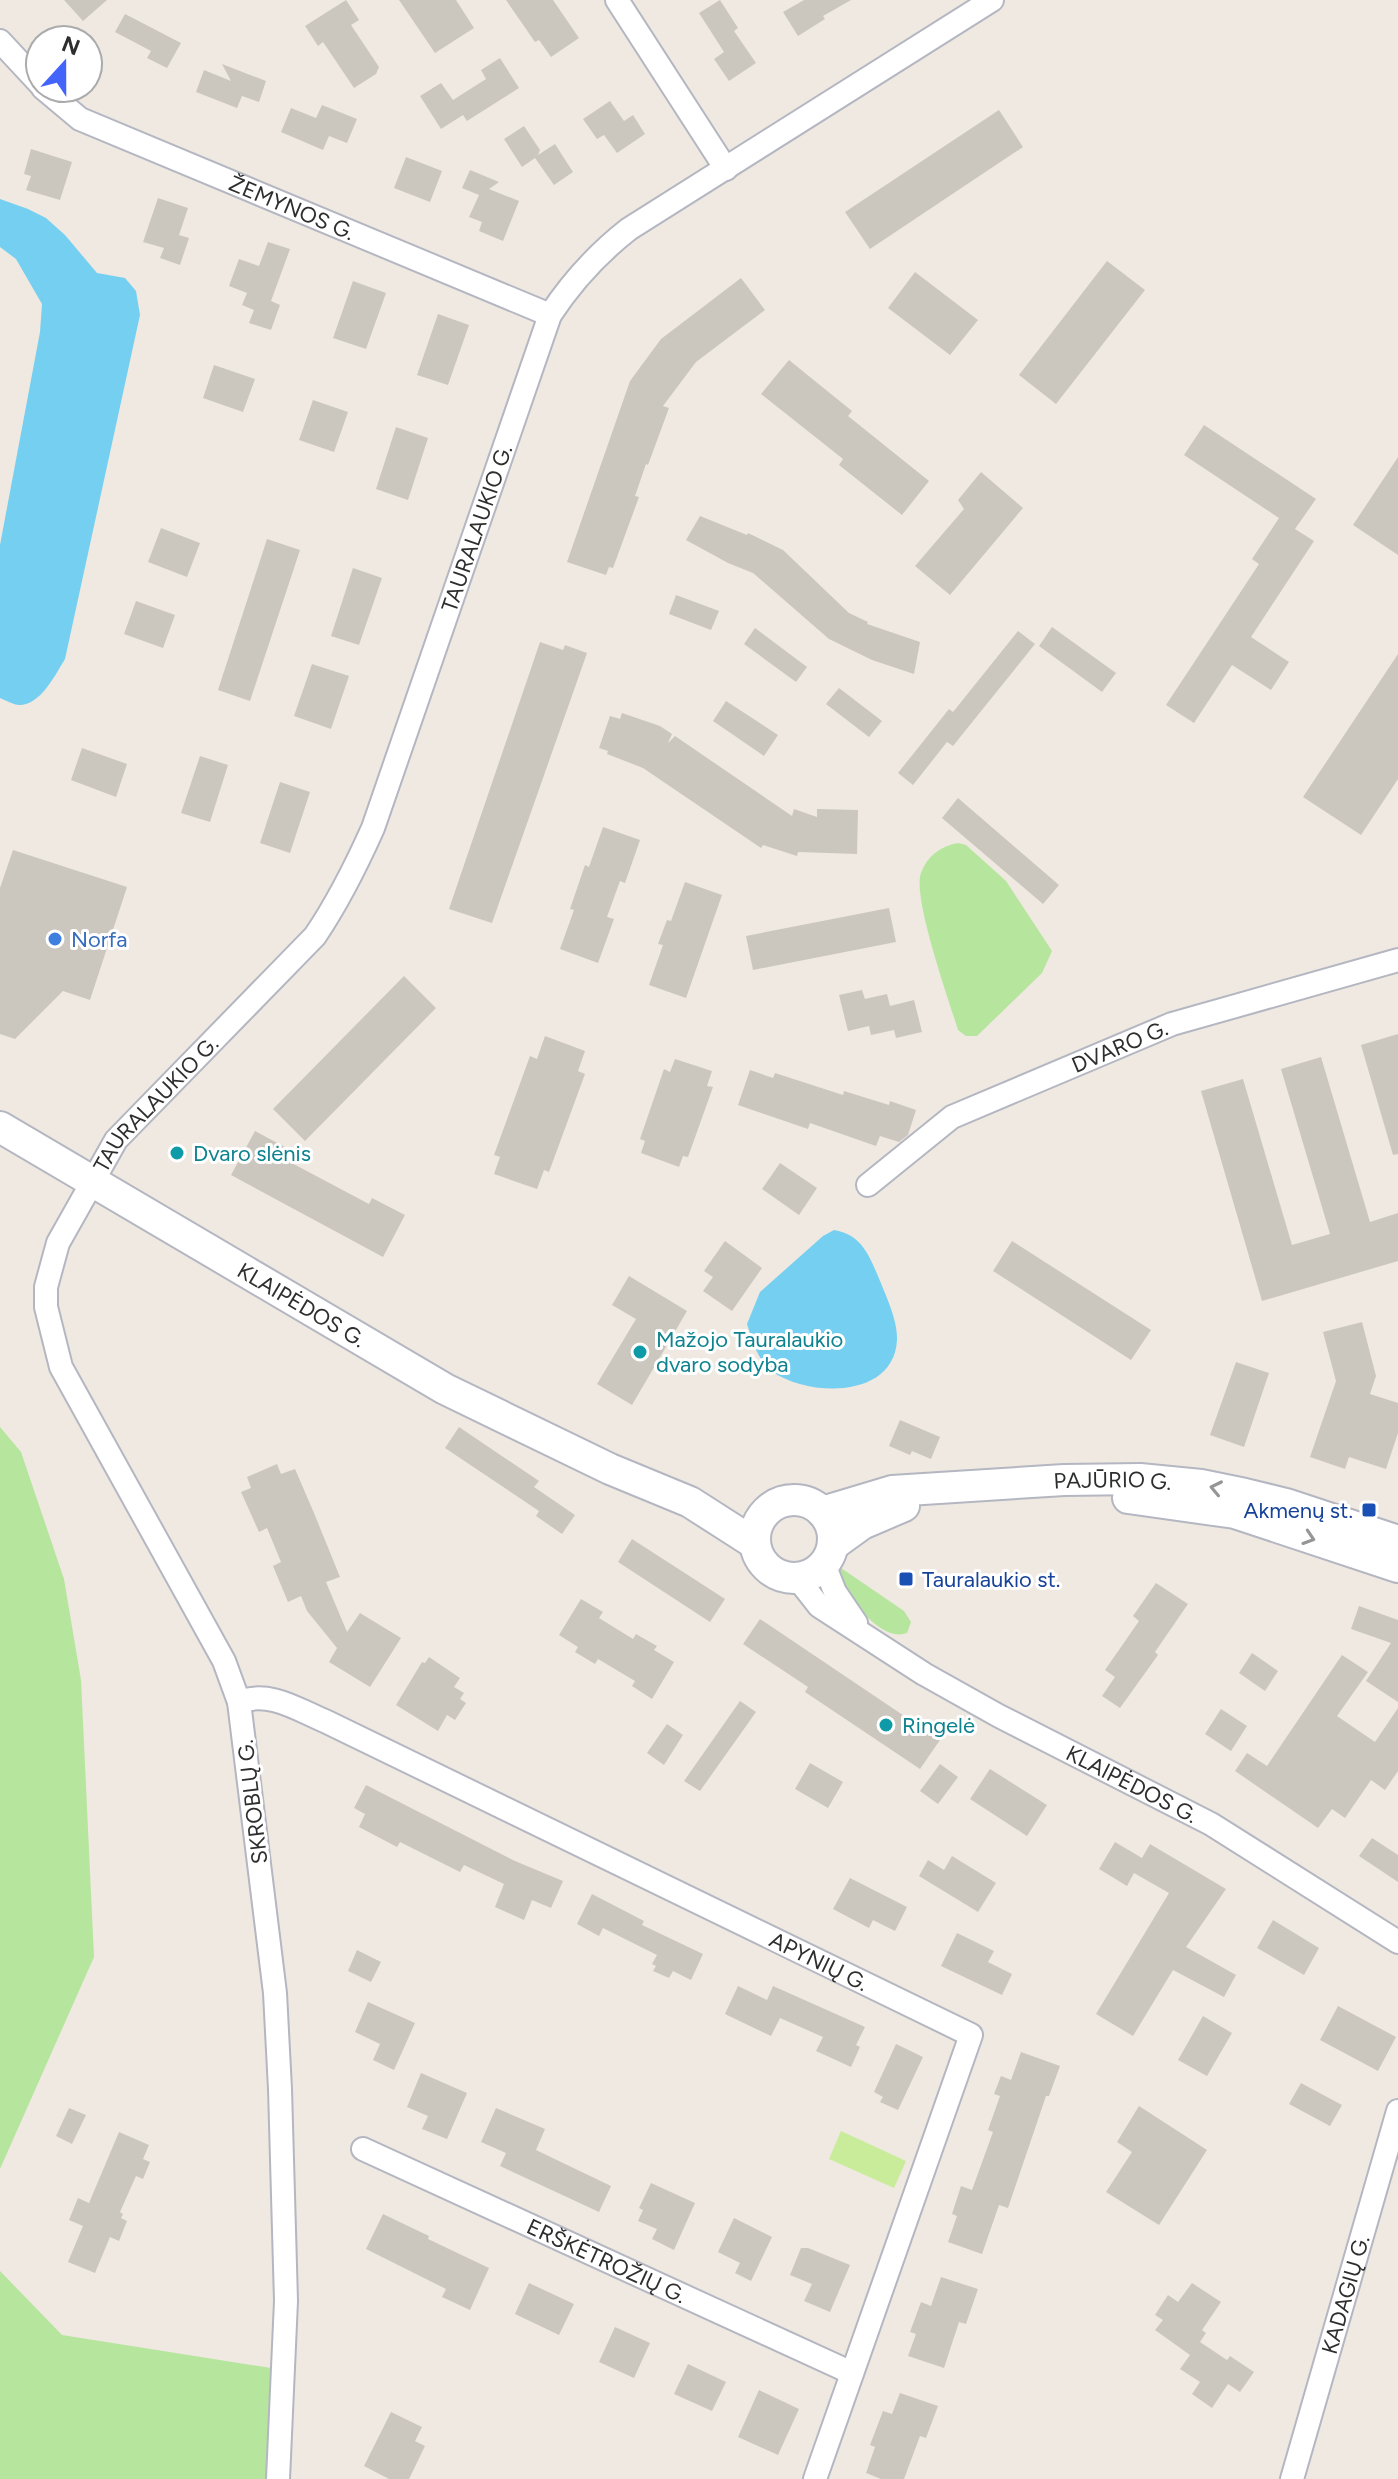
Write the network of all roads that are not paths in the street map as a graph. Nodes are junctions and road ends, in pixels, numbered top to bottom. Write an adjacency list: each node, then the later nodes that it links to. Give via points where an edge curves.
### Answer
1 (617, 0): 6 (street)
2 (992, 0): 6 (street, TAURALAUKIO G.)
3 (0, 41): 4 (street, ŽEMYNOS G.)
4 (24, 67)
5 (63, 104): 7 (street, ŽEMYNOS G., via 80,119)
6 (726, 169): 7 (street, TAURALAUKIO G., via 599,253)
7 (550, 315): 10 (street, TAURALAUKIO G., via 373,828 336,906 315,936 116,1140)
8 (1398, 960): 11 (street, DVARO G., via 1172,1024 952,1117)
9 (0, 1127): 10 (main road, KLAIPĖDOS G.)
10 (91, 1181): 12 (main road, KLAIPĖDOS G., via 445,1389); 21 (street, SKROBLŲ G., via 58,1243 46,1287 52,1338 61,1367 224,1661)
11 (868, 1185)
12 (690, 1502): 13 (main road); 16 (main road)
13 (769, 1508): 14 (main road, via 790,1500); 16 (main road, via 755,1530)
14 (822, 1512): 15 (main road, PAJŪRIO G., one-way to 14, via 1259,1498 1140,1479 892,1491); 17 (main road, via 829,1522)
15 (1398, 1541)
16 (754, 1543): 19 (main road, via 764,1565)
17 (829, 1554): 18 (main road, PAJŪRIO G., one-way to 18, via 862,1524 919,1503 1092,1496 1235,1513); 19 (main road, PAJŪRIO G., via 817,1571); 20 (street, KLAIPĖDOS G., via 835,1592)
18 (1398, 1567)
19 (797, 1578): 20 (street, KLAIPĖDOS G., via 819,1606)
20 (861, 1631): 22 (street, KLAIPĖDOS G., via 999,1716 1211,1824)
21 (239, 1702): 25 (street, APYNIŲ G., via 269,1697 327,1722 971,2035); 26 (street, SKROBLŲ G., via 275,1993 280,2089 286,2301)
22 (1398, 1942)
23 (1398, 2111): 28 (street, KADAGIŲ G.)
24 (363, 2149): 25 (street, ERŠKĖTROŽIŲ G.)
25 (852, 2373): 27 (street, APYNIŲ G.)
26 (278, 2479)
27 (815, 2479)
28 (1292, 2479)

